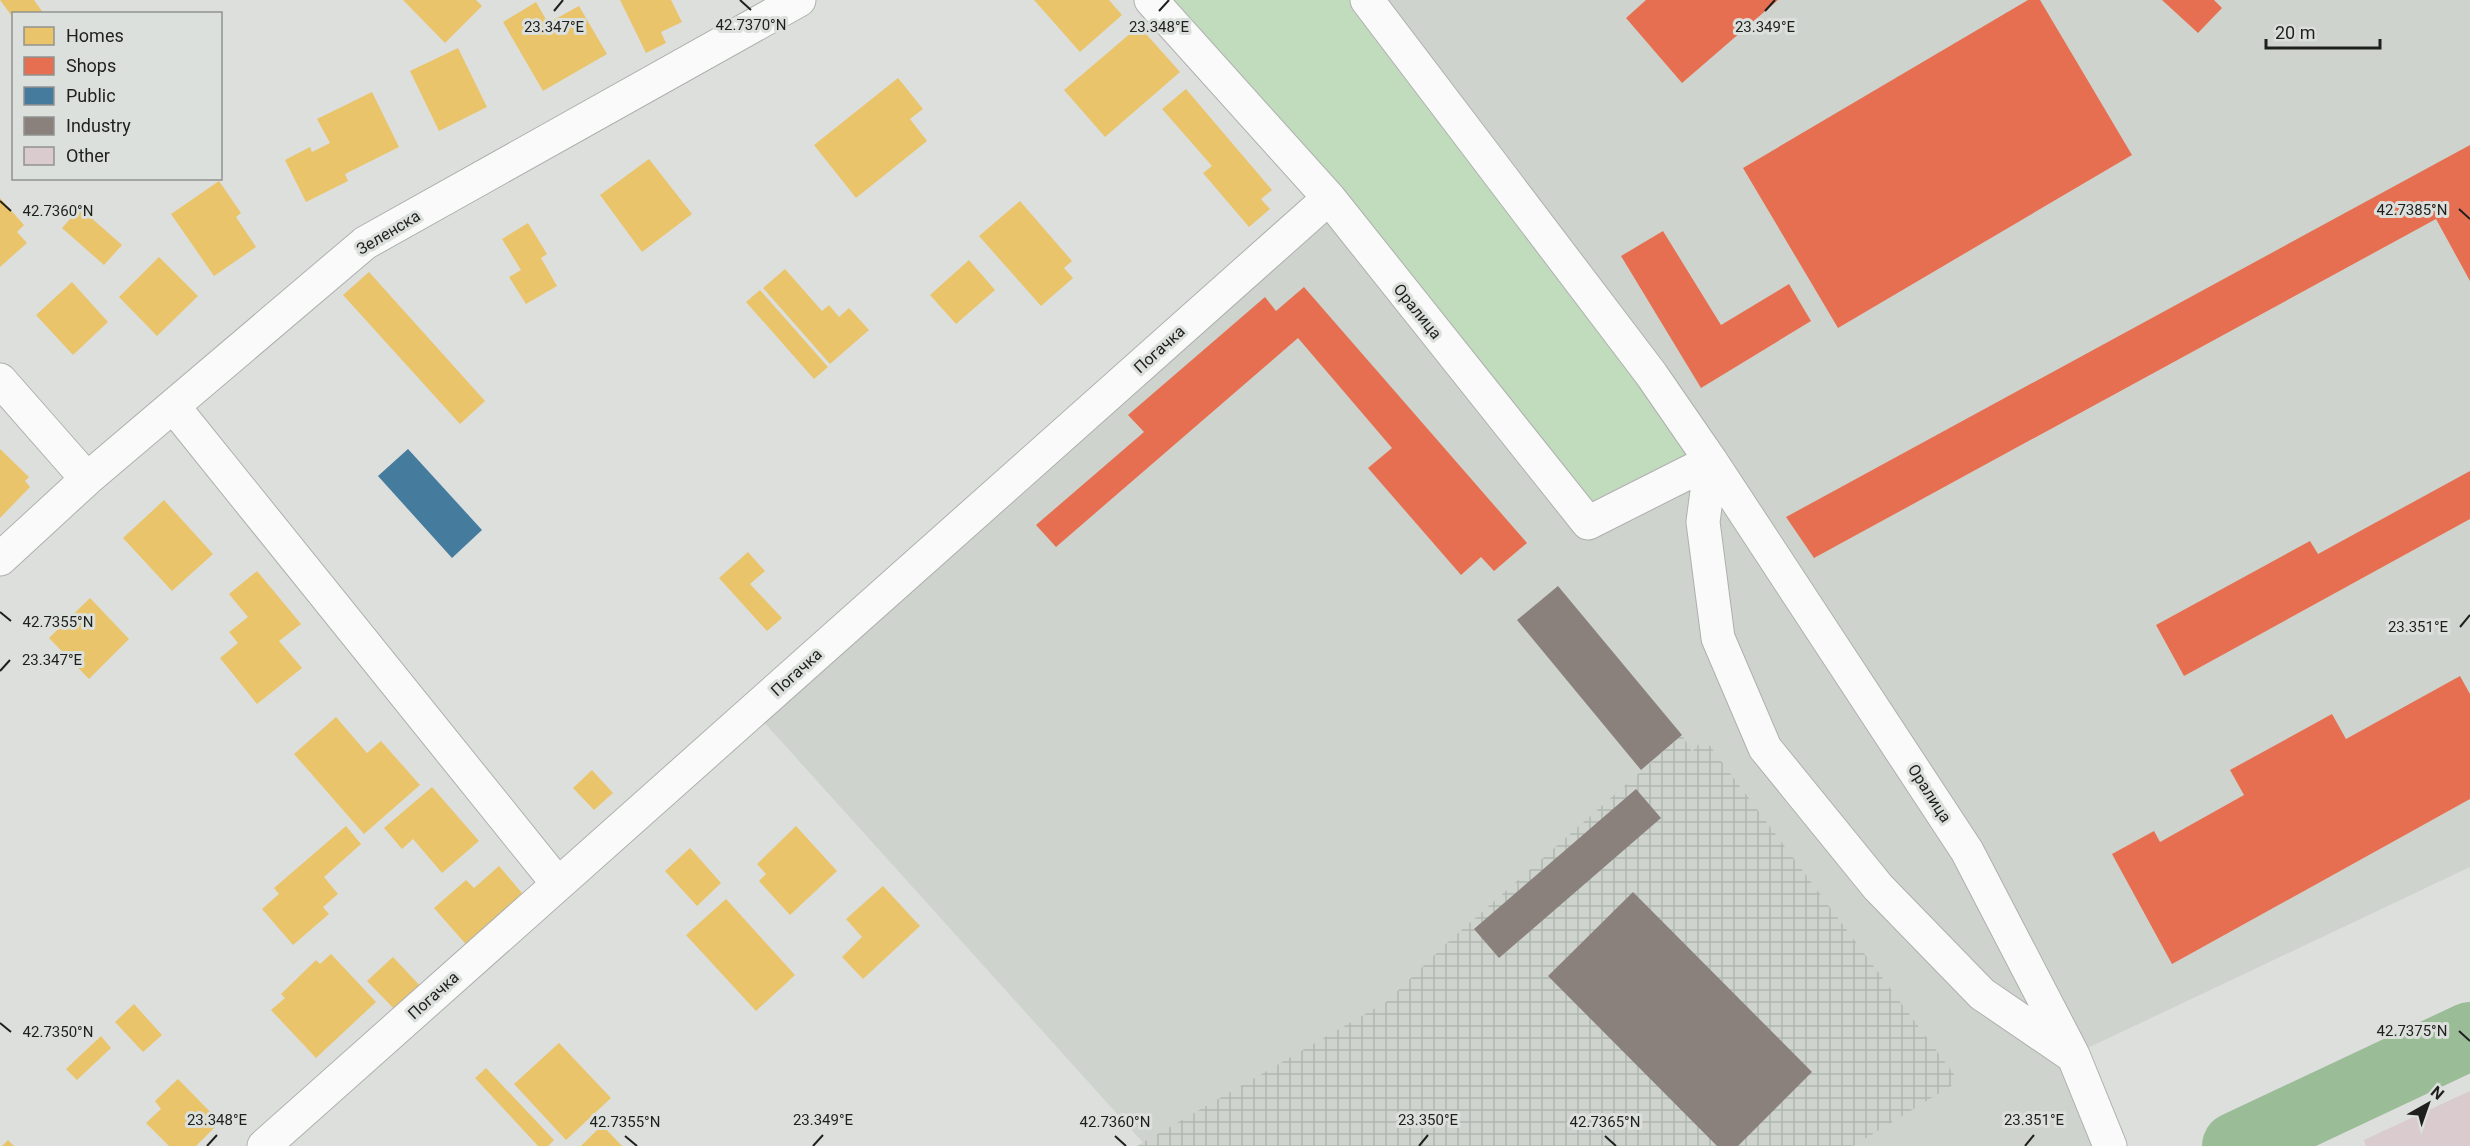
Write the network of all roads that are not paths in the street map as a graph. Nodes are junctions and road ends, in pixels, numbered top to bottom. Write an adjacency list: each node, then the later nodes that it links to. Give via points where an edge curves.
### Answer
1 (800, 0): 6 (street, Зеленска, via 365,243)
2 (1151, 0): 4 (street, Оралица)
3 (1367, 0): 7 (street, Оралица, via 1651,374)
4 (1329, 198): 7 (street, Оралица, via 1588,523); 10 (street, Погачка)
5 (0, 380): 8 (street)
6 (173, 406): 8 (street, Зеленска); 10 (street)
7 (1711, 461): 11 (street, Оралица, via 1967,851); 11 (street, via 1703,522 1718,638 1766,748 1878,887 1982,994)
8 (87, 478): 9 (street, Зеленска)
9 (0, 559)
10 (558, 884): 12 (street, Погачка)
11 (2073, 1055): 13 (street, Оралица)
12 (264, 1146)
13 (2110, 1146)

